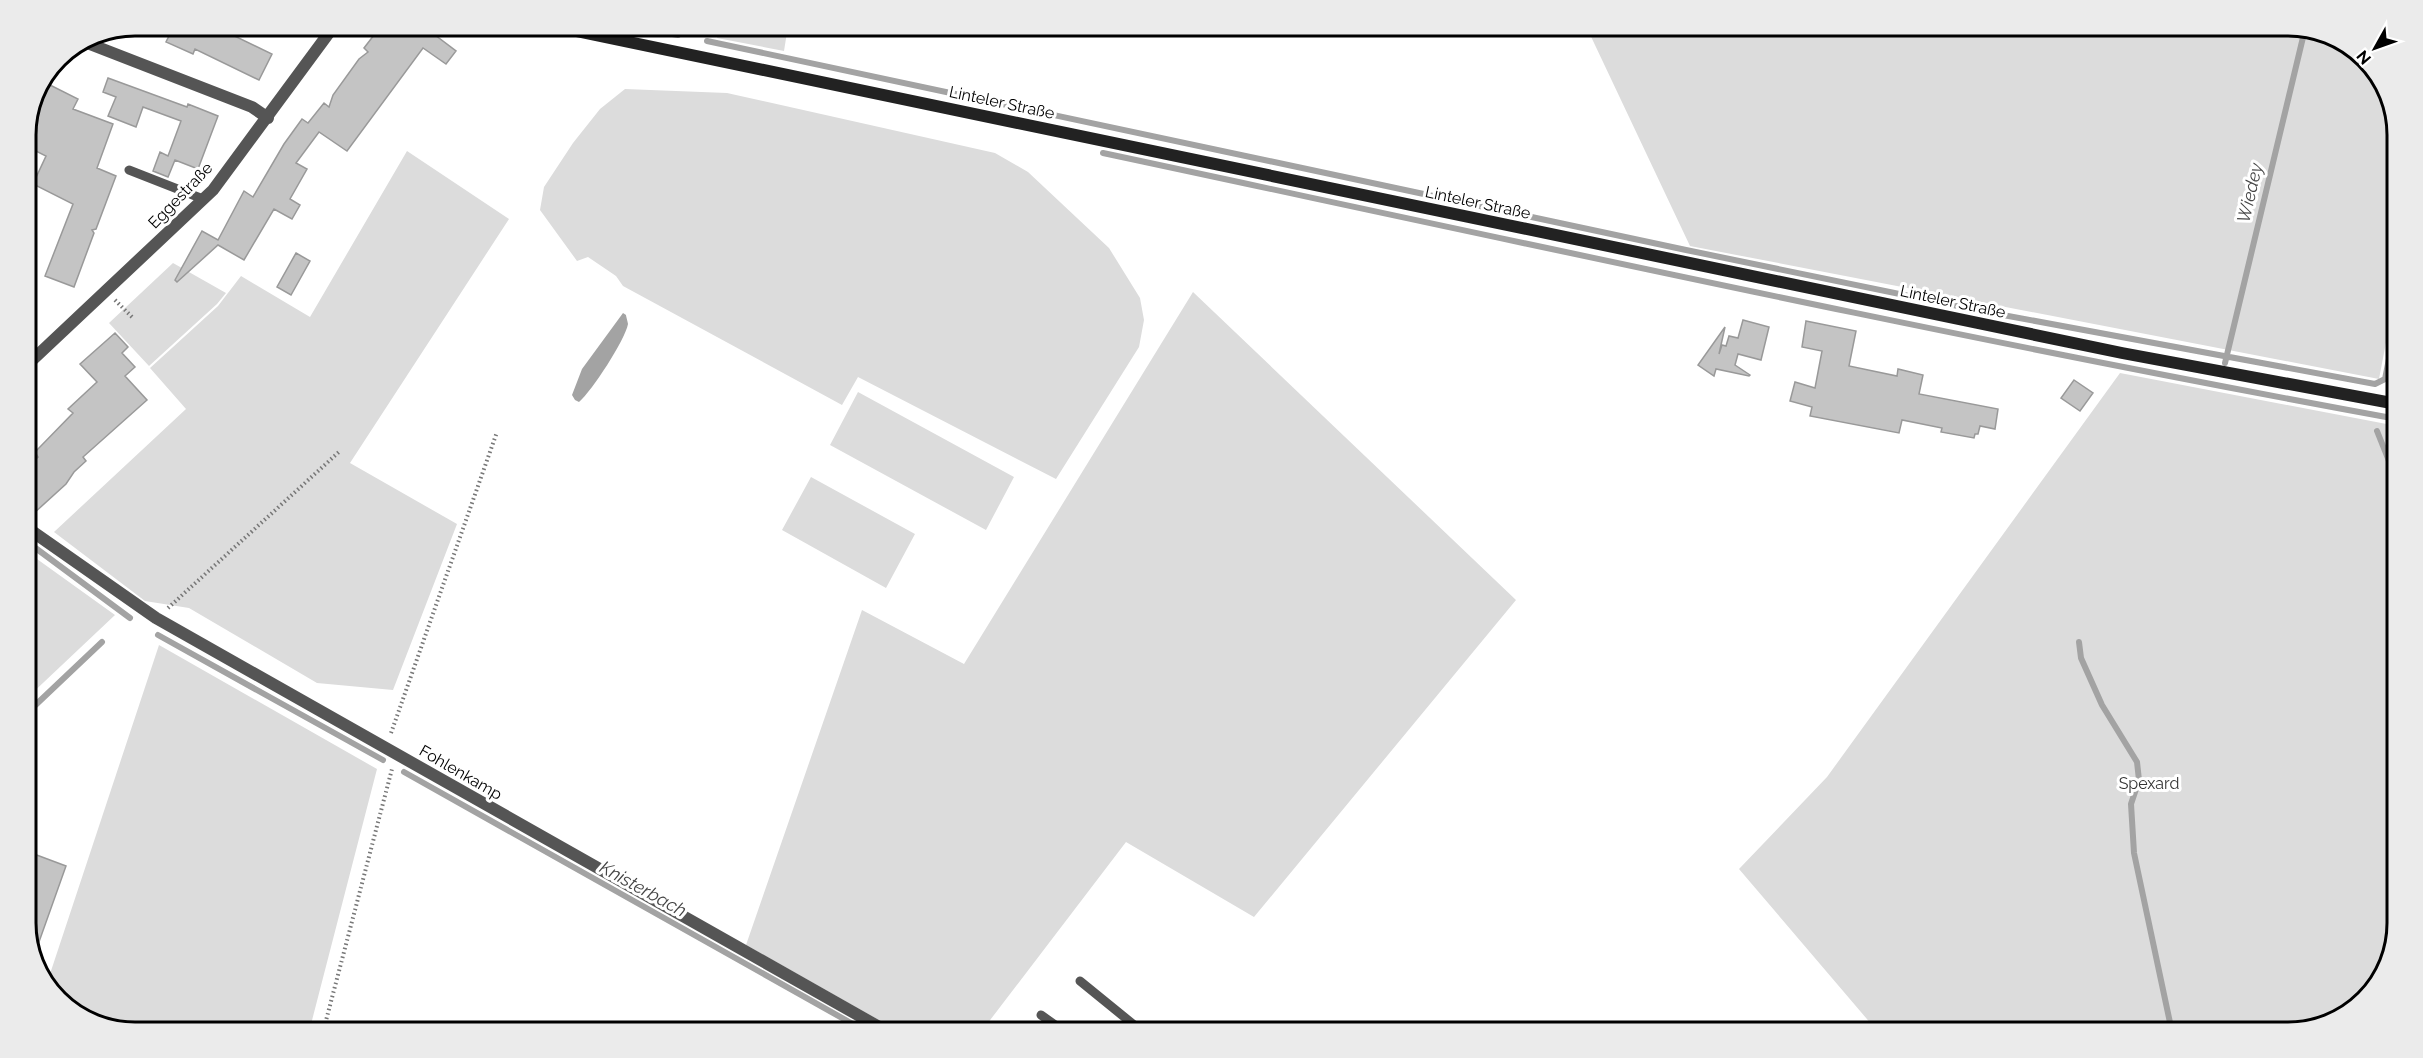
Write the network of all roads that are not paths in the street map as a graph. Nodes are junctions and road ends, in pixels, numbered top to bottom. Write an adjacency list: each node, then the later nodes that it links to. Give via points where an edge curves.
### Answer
1 (327, 36): 4 (street, Eggestraße)
2 (600, 36): 8 (street, Linteler Straße, via 2110,351)
3 (94, 46): 4 (street, via 252,107)
4 (268, 118): 6 (street, Eggestraße)
5 (129, 170): 6 (lane)
6 (203, 199): 7 (street, Eggestraße)
7 (36, 357)
8 (2387, 402)
9 (36, 534): 12 (street, Fohlenkamp, via 156,618)
10 (1080, 981): 14 (lane)
11 (1041, 1015): 13 (lane)
12 (870, 1022)
13 (1051, 1022)
14 (1130, 1022)

